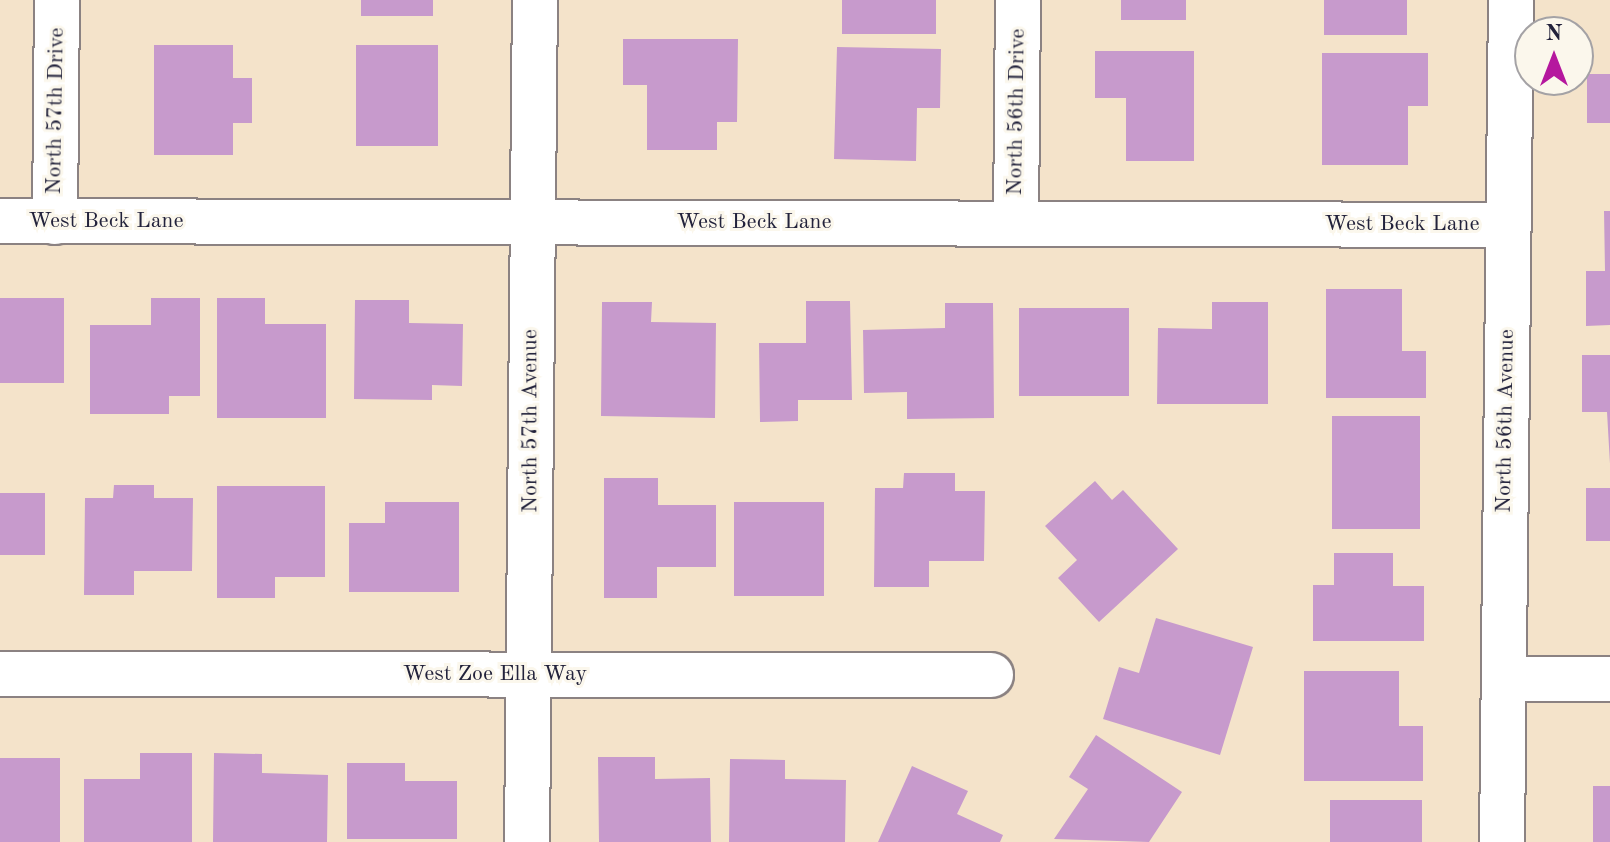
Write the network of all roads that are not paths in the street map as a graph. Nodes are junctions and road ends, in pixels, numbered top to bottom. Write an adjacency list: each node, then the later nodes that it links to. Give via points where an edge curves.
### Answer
1 (57, 0): 6 (street, North 57th Drive)
2 (535, 0): 7 (street, North 57th Avenue)
3 (1018, 0): 8 (street, North 56th Drive)
4 (1511, 0): 9 (street, North 56th Avenue)
5 (0, 221): 6 (street, West Beck Lane)
6 (55, 222): 7 (street, West Beck Lane)
7 (533, 223): 8 (street, West Beck Lane); 11 (street, North 57th Avenue)
8 (1016, 224): 9 (street, West Beck Lane)
9 (1509, 225): 13 (street, North 56th Avenue)
10 (0, 674): 11 (street, West Zoe Ella Way)
11 (529, 675): 12 (street, West Zoe Ella Way); 15 (street, North 57th Avenue)
12 (991, 675)
13 (1504, 679): 14 (street); 16 (street, North 56th Avenue)
14 (1610, 679)
15 (527, 842)
16 (1502, 842)

